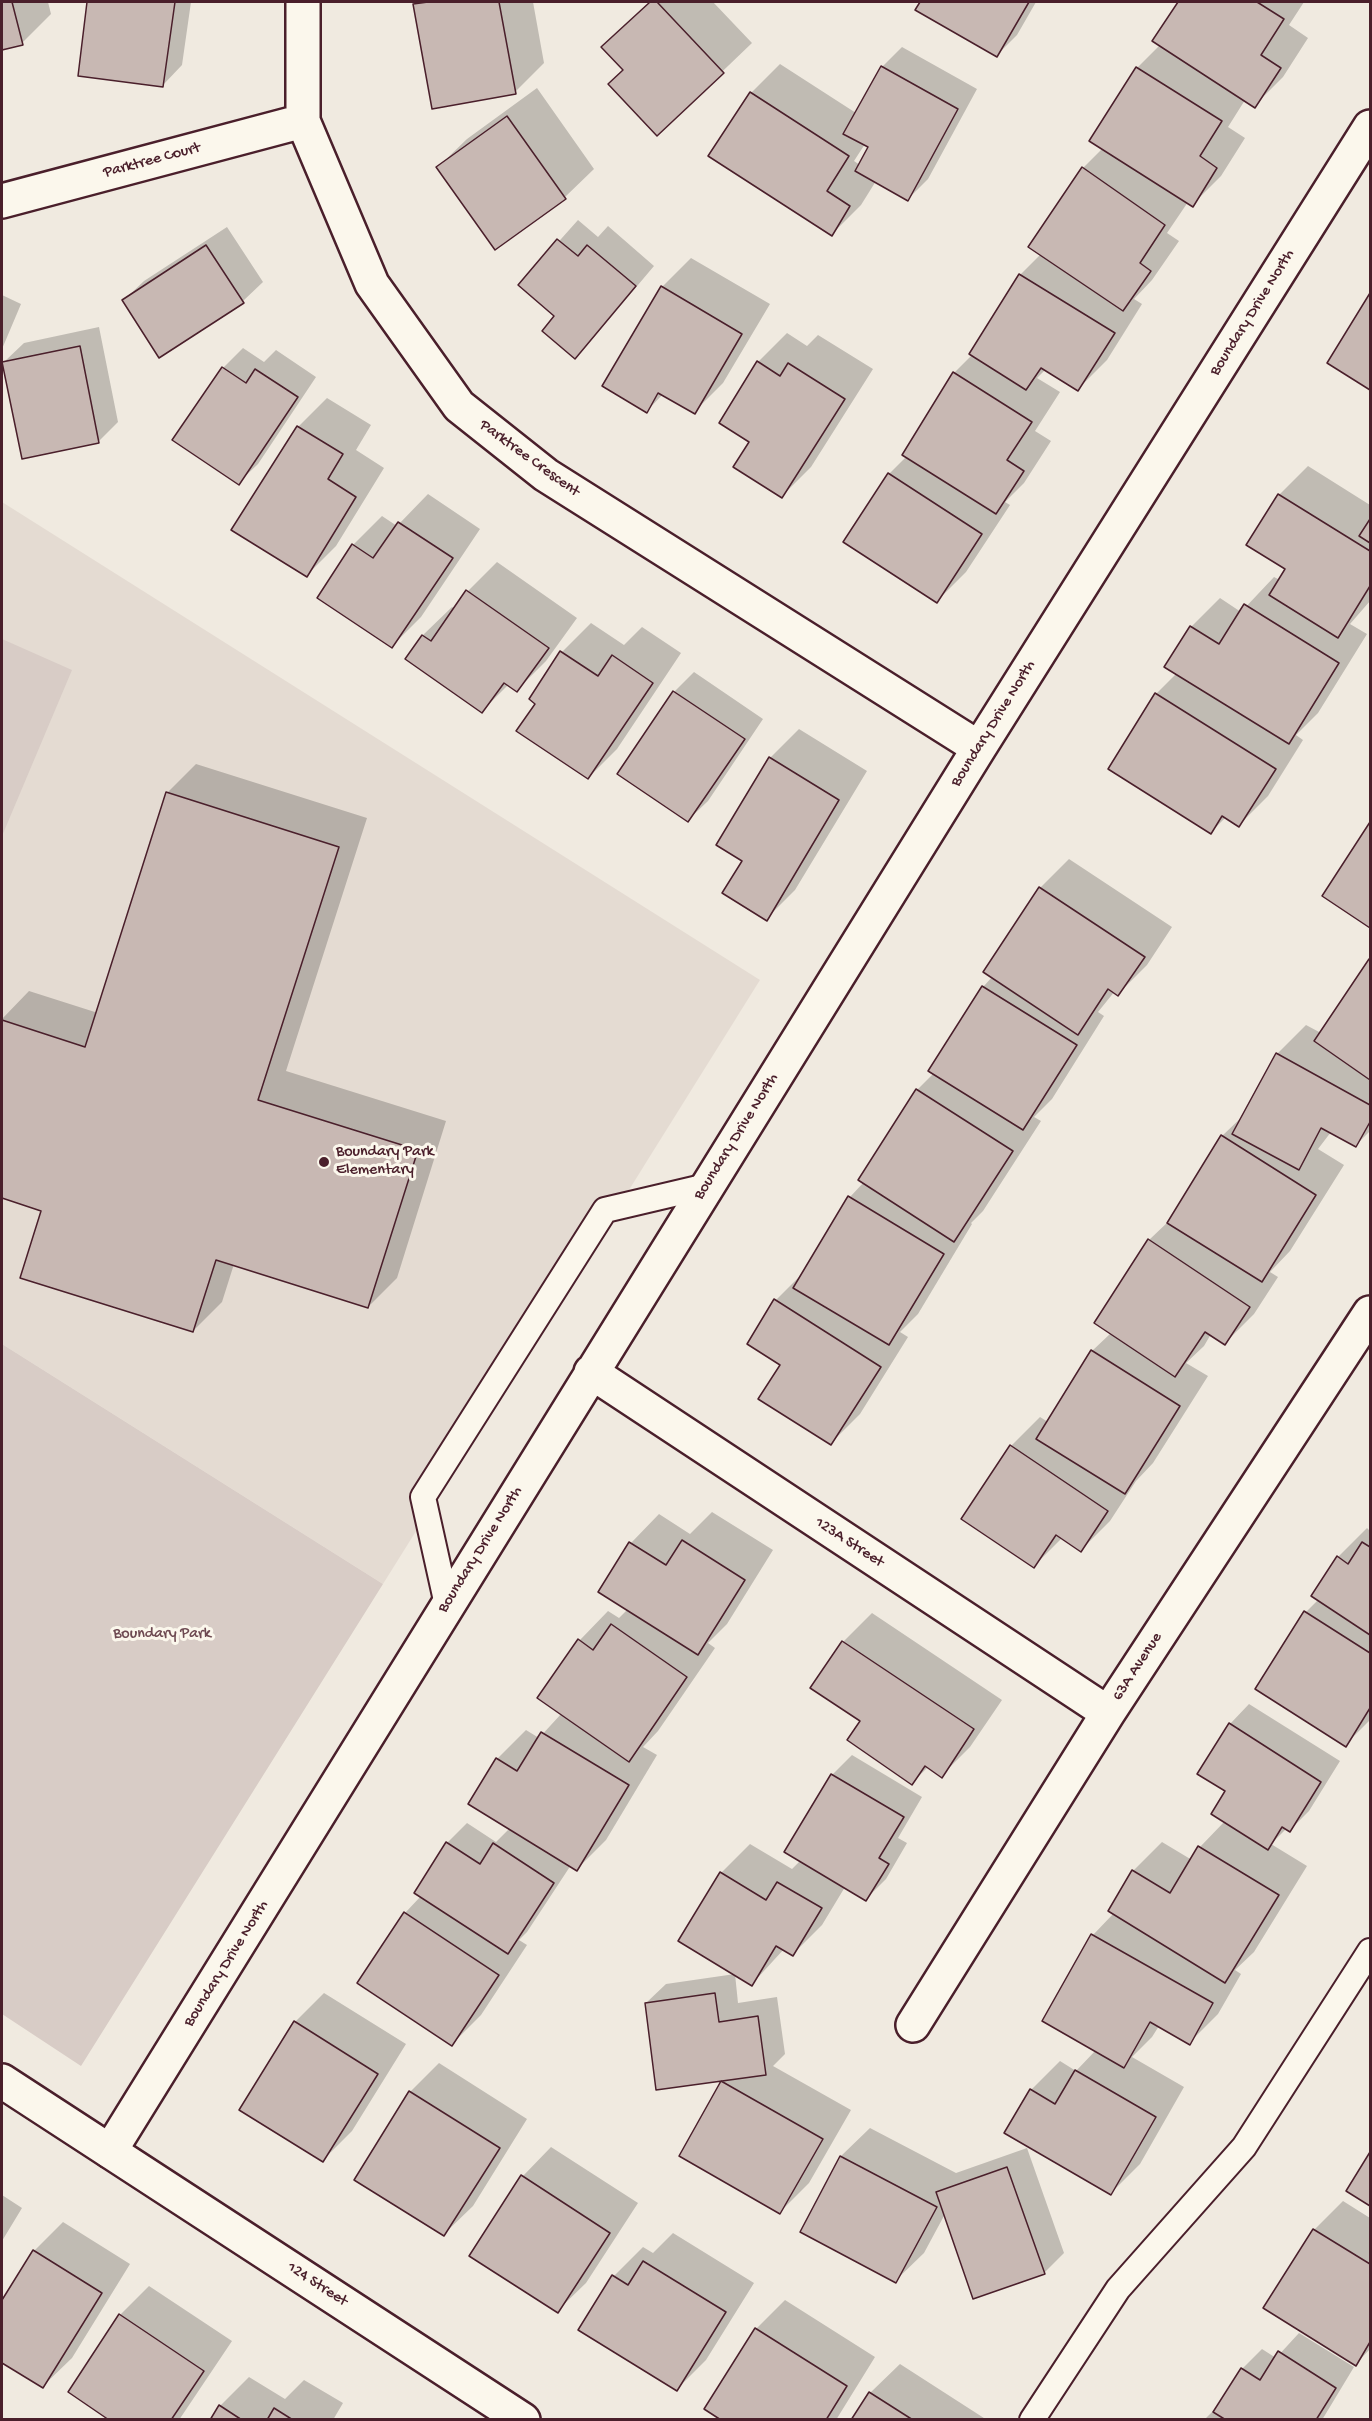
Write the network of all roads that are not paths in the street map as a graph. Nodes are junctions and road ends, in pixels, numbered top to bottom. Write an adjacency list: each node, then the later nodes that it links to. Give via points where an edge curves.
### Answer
1 (303, 2): 2 (street, Parktree Crescent)
2 (303, 121): 4 (street, Parktree Court); 5 (street, Parktree Crescent, via 372,284 459,406 546,475)
3 (1371, 127): 5 (street, Boundary Drive North)
4 (2, 201)
5 (979, 748): 6 (street, Boundary Drive North)
6 (707, 1186): 8 (street, Boundary Drive North); 9 (lane, via 605,1210 423,1497)
7 (1371, 1313): 10 (street, 63A Avenue)
8 (591, 1372): 9 (street, Boundary Drive North); 10 (street, 123A Street)
9 (447, 1605): 14 (street, Boundary Drive North)
10 (1108, 1713): 12 (street, 63A Avenue)
11 (1371, 1951): 16 (lane, via 1244,2146 1118,2289)
12 (913, 2025)
13 (2, 2081): 14 (street, 124 Street)
14 (110, 2151): 15 (street, 124 Street)
15 (523, 2420)
16 (1032, 2420)

